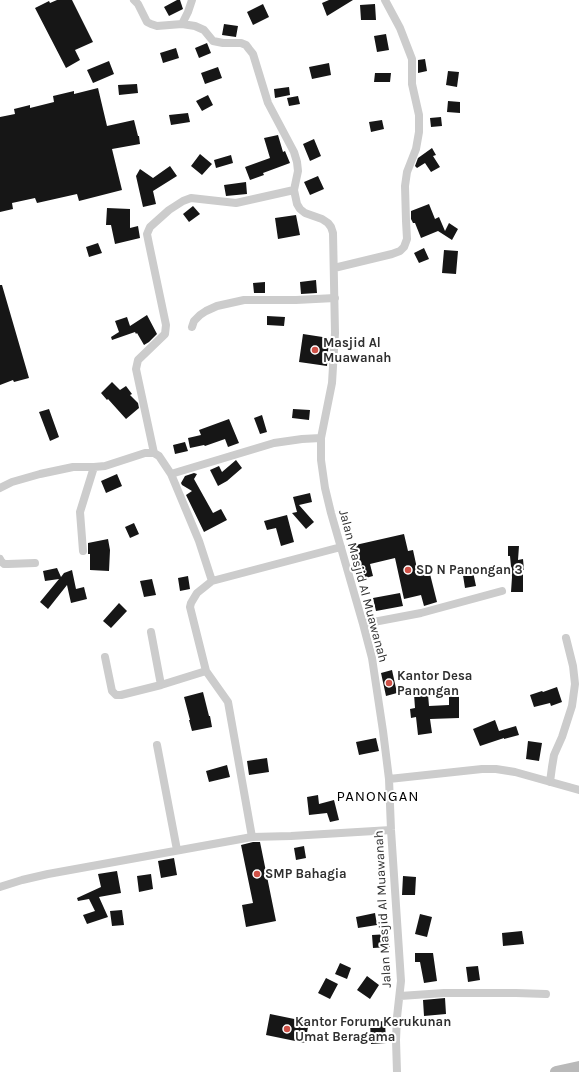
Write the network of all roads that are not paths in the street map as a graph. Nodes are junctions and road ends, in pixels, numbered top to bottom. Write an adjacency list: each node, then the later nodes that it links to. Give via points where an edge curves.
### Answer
1 (134, 0): 4 (street, via 147,22 157,26)
2 (192, 0): 4 (street)
3 (385, 0): 6 (street, via 412,58 412,84 419,115 416,148 404,186 407,239 400,251)
4 (182, 24): 5 (street, via 199,27 213,41 241,43 250,49 268,103 294,152 298,171)
5 (294, 190): 6 (street, Jalan Masjid Al Muawanah, via 300,209 322,219 331,227); 10 (street, via 236,203 191,198 169,210 150,227 147,234 166,325 165,334 138,360 136,369)
6 (334, 268): 7 (street, Jalan Masjid Al Muawanah)
7 (335, 298): 8 (street, via 244,300 206,311 194,321); 9 (street, Jalan Masjid Al Muawanah, via 332,383)
8 (192, 327)
9 (322, 438): 12 (street, via 302,438 274,443); 14 (street, Jalan Masjid Al Muawanah, via 321,460 325,488)
10 (154, 453): 11 (street, via 145,453); 12 (street, via 160,456)
11 (94, 468): 13 (street, via 73,467 40,474); 15 (street, via 80,512)
12 (171, 474): 18 (street, via 199,541)
13 (0, 488)
14 (341, 547): 18 (street); 20 (street, Jalan Masjid Al Muawanah)
15 (83, 551)
16 (0, 558): 17 (street, via 4,564)
17 (35, 563)
18 (212, 581): 24 (street, via 197,593 190,607)
19 (502, 591): 20 (street, via 421,613)
20 (363, 624): 27 (street, Jalan Masjid Al Muawanah, via 372,658)
21 (151, 632): 25 (street)
22 (566, 638): 28 (street, via 575,684 572,706 554,755)
23 (105, 656): 25 (street, via 112,691 116,695)
24 (206, 671): 25 (street); 31 (street, via 228,702)
25 (161, 685)
26 (157, 745): 32 (street)
27 (389, 779): 28 (street, via 496,769); 30 (street, Jalan Masjid Al Muawanah)
28 (550, 782): 29 (street)
29 (579, 790)
30 (391, 830): 31 (street); 35 (street, Jalan Masjid Al Muawanah)
31 (252, 837): 32 (street)
32 (177, 850): 33 (street, via 48,874)
33 (0, 887)
34 (546, 994): 35 (street, via 444,993)
35 (400, 996): 37 (street, Jalan Masjid Al Muawanah, via 396,1040)
36 (579, 1067): 38 (main road)
37 (397, 1072)
38 (556, 1072)

